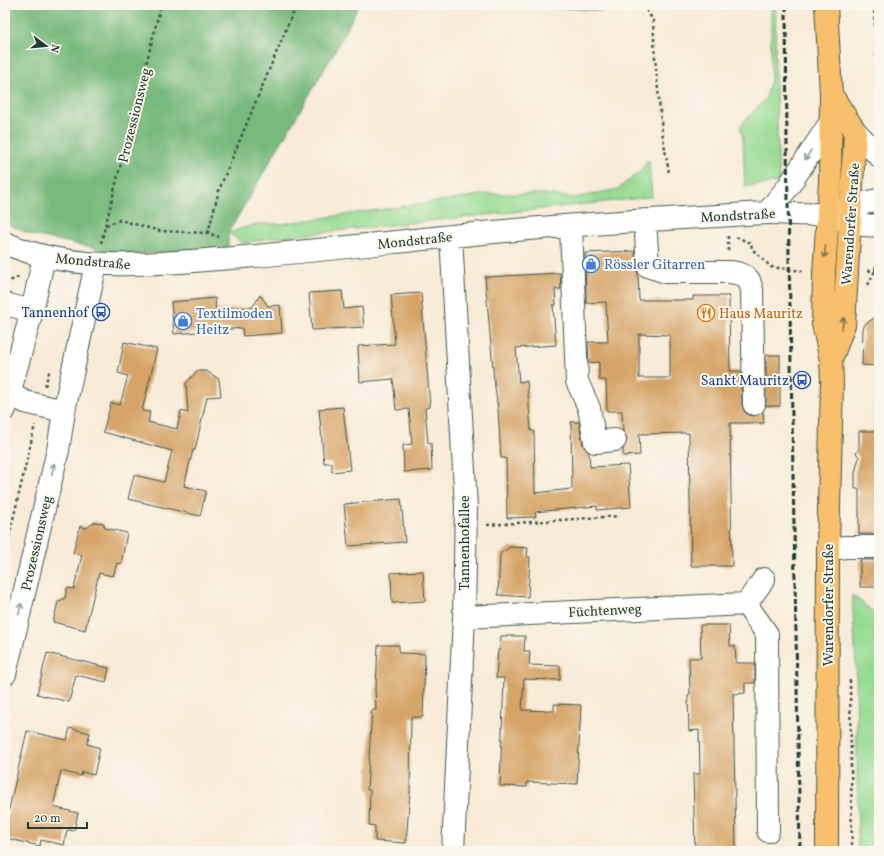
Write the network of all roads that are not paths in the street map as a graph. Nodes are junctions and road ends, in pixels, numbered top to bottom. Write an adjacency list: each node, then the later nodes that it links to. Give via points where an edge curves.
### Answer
1 (826, 5): 2 (main road, Warendorfer Straße)
2 (831, 94): 3 (main road, Warendorfer Straße); 4 (main road, Warendorfer Straße)
3 (830, 123): 7 (street, one-way to 7, via 788,187); 8 (main road, Warendorfer Straße)
4 (855, 131): 5 (street); 9 (main road, Warendorfer Straße)
5 (879, 156)
6 (879, 200): 9 (street, Mondstraße)
7 (767, 213): 8 (street, Mondstraße); 10 (street, Mondstraße)
8 (828, 213): 9 (street, Mondstraße); 19 (main road, Warendorfer Straße, one-way to 19, via 823,324)
9 (851, 215): 11 (street, via 866,227); 19 (main road, Warendorfer Straße, one-way to 9, via 844,324)
10 (646, 220): 12 (street, Mondstraße); 21 (street, via 648,266 666,272 729,272 745,276 749,280 752,290)
11 (879, 225)
12 (571, 226): 13 (street, Mondstraße); 23 (street, via 577,381 588,408 595,442)
13 (451, 236): 16 (street, Mondstraße, via 264,256 145,264); 28 (street, Tannenhofallee, via 466,507)
14 (5, 243): 15 (street, Mondstraße)
15 (44, 257): 16 (street, Mondstraße); 18 (street)
16 (96, 264): 22 (street)
17 (5, 304): 18 (street)
18 (32, 311): 20 (street)
19 (831, 360): 25 (main road, Warendorfer Straße)
20 (7, 401): 22 (street, via 25,402)
21 (754, 404)
22 (64, 411): 29 (street, Prozessionsweg, one-way to 22, via 58,450)
23 (615, 440)
24 (879, 547): 25 (street)
25 (828, 549): 32 (main road, Warendorfer Straße)
26 (764, 579): 27 (street)
27 (746, 604): 28 (street, Füchtenweg); 30 (street, via 767,634)
28 (464, 617): 31 (street, Tannenhofallee)
29 (5, 674)
30 (768, 831)
31 (453, 851)
32 (826, 851)

